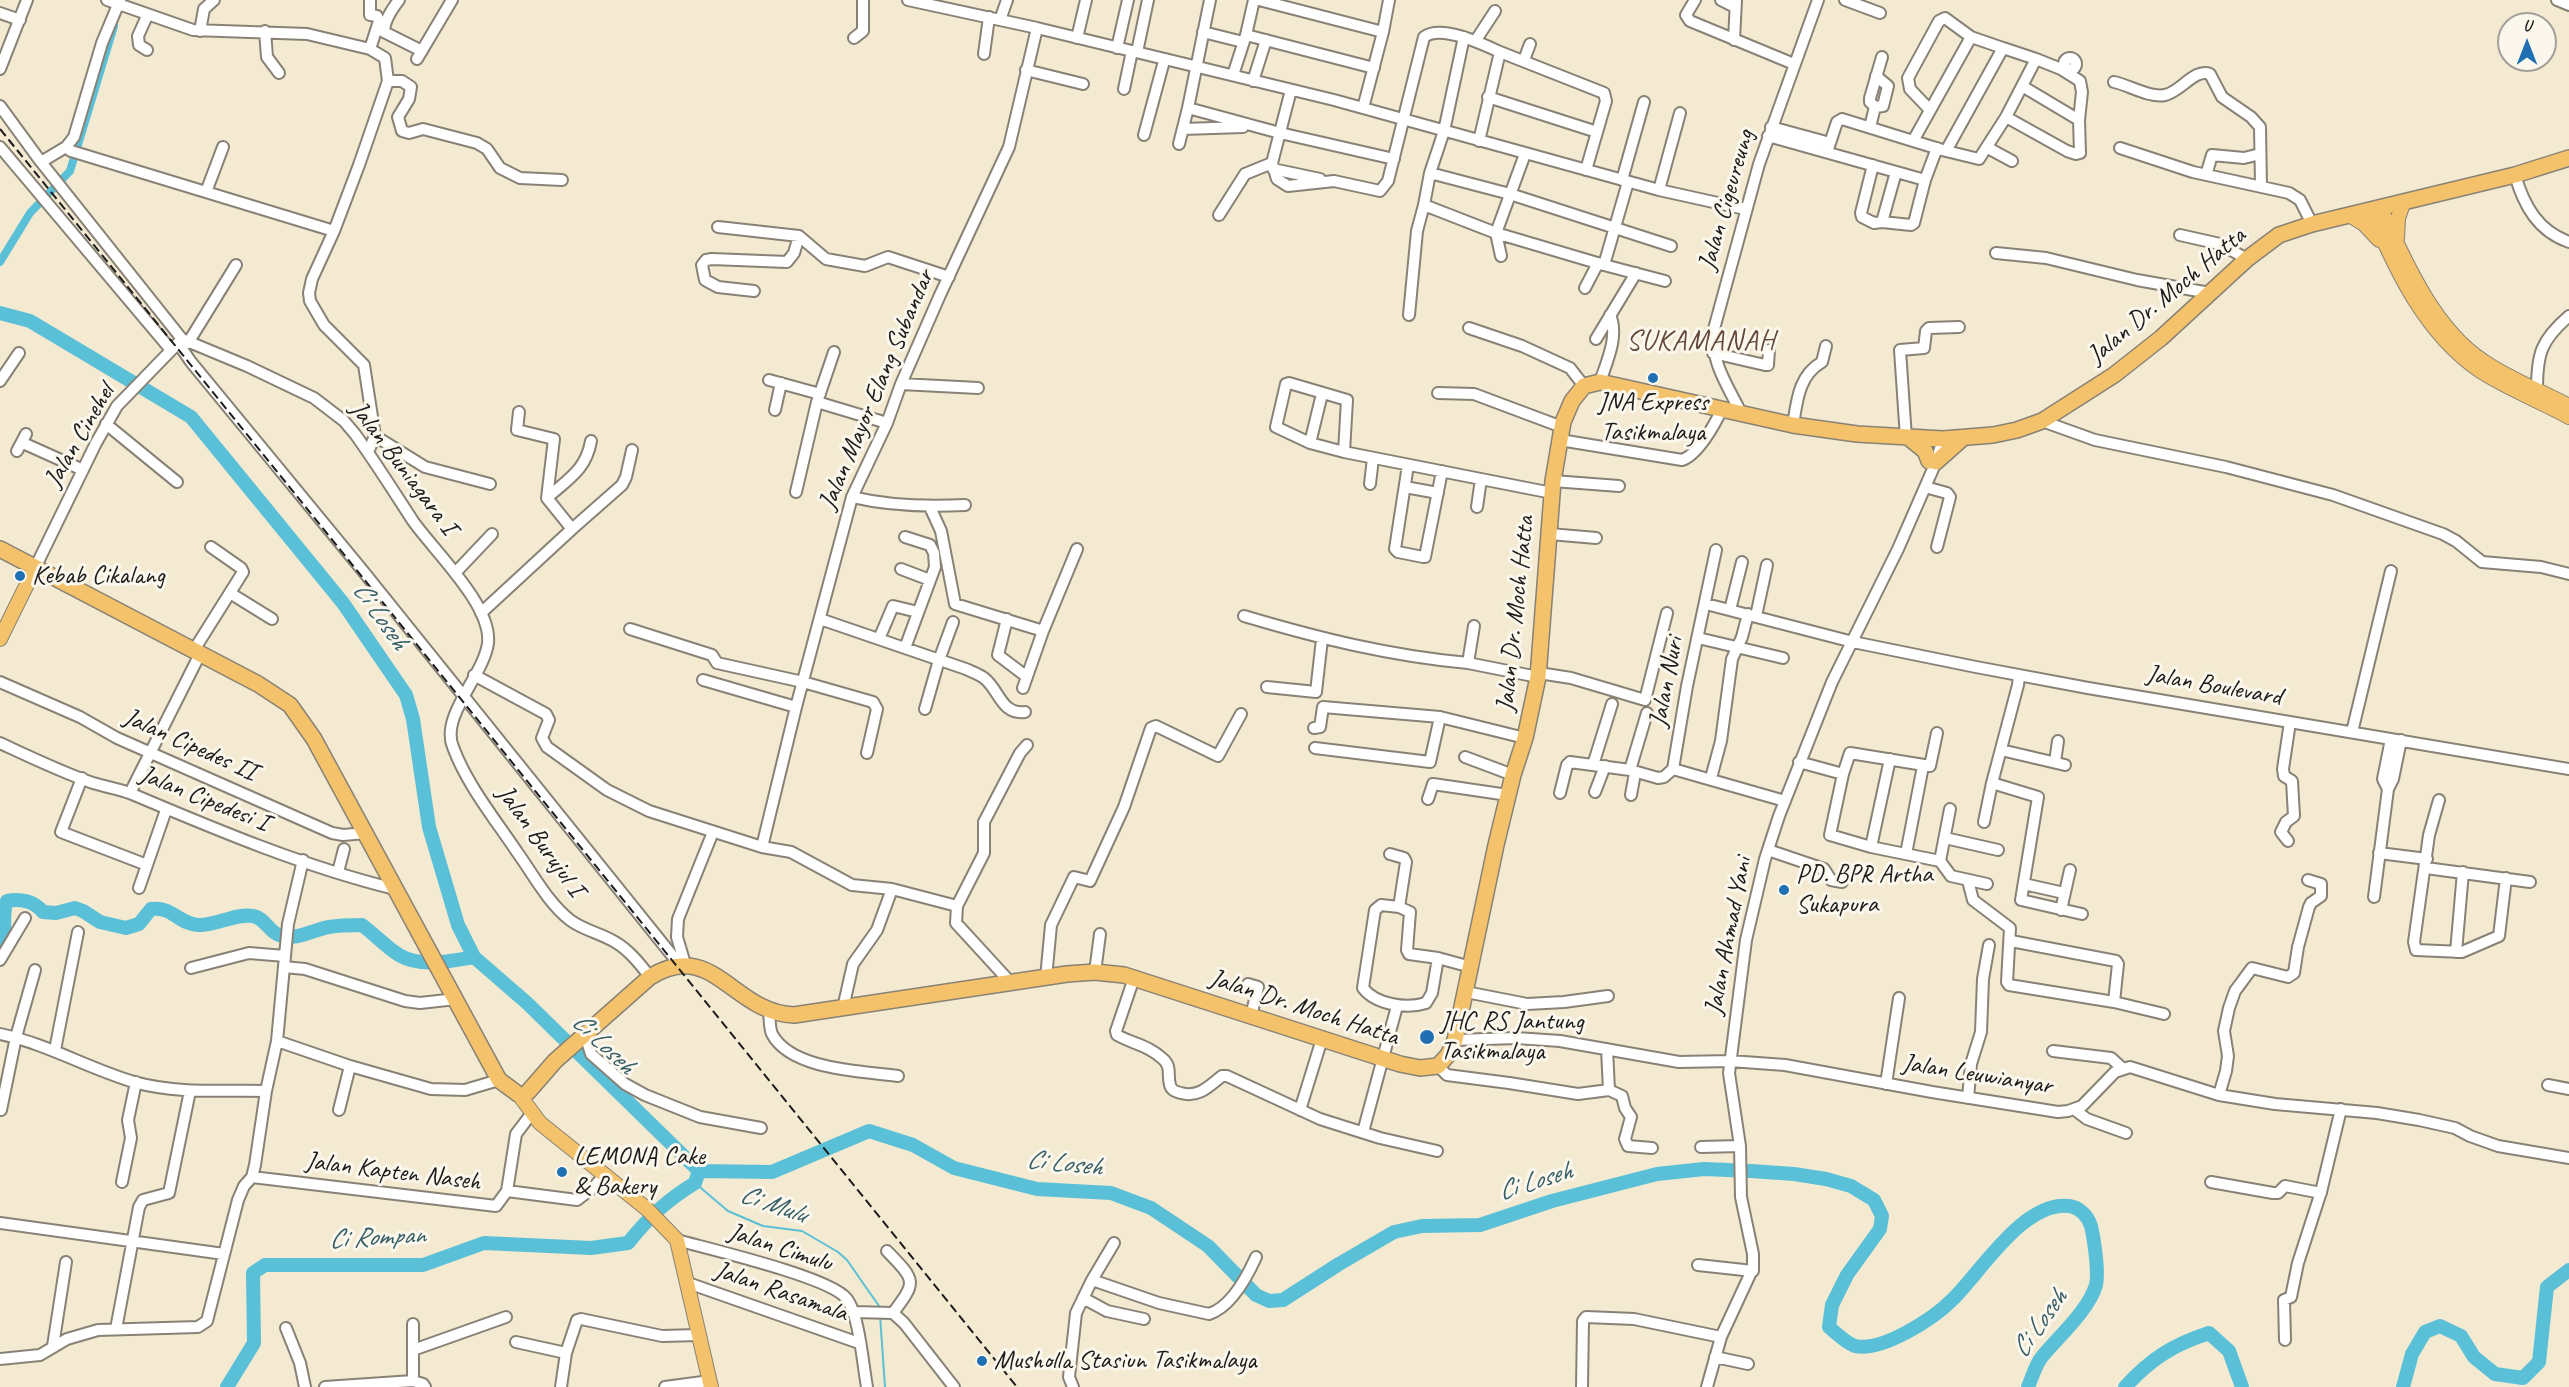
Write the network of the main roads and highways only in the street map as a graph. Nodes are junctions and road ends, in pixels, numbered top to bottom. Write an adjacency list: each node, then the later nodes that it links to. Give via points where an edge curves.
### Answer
1 (2569, 158): 2 (highway, Jalan Dr. Moch Hatta)
2 (2403, 204): 3 (highway, Jalan Dr. Moch Hatta); 5 (main road)
3 (2376, 210): 4 (highway, Jalan Dr. Moch Hatta); 5 (main road)
4 (2350, 216): 5 (main road); 10 (highway, Jalan Dr. Moch Hatta, via 2279,236 2247,259 2143,353 2042,421 2017,430)
5 (2392, 247): 6 (main road, via 2404,283)
6 (2442, 329): 7 (main road, via 2482,361); 8 (main road, via 2480,370)
7 (2569, 406)
8 (2569, 417)
9 (1907, 438): 10 (highway, Jalan Dr. Moch Hatta); 10 (highway, via 1933,462); 14 (highway, Jalan Dr. Moch Hatta, via 1793,425 1600,382 1584,386 1572,401 1561,434 1553,487 1539,675 1508,795 1455,1040 1438,1066 1412,1067 1124,975 1095,972 794,1015 769,1010 701,968 682,964 650,977)
10 (1963, 438)
11 (0, 549): 12 (highway)
12 (35, 568): 13 (main road); 14 (highway, via 258,684 290,705 308,729 366,833 499,1080)
13 (0, 639)
14 (522, 1090): 15 (main road, via 536,1118 647,1209 677,1240)
15 (710, 1384)

